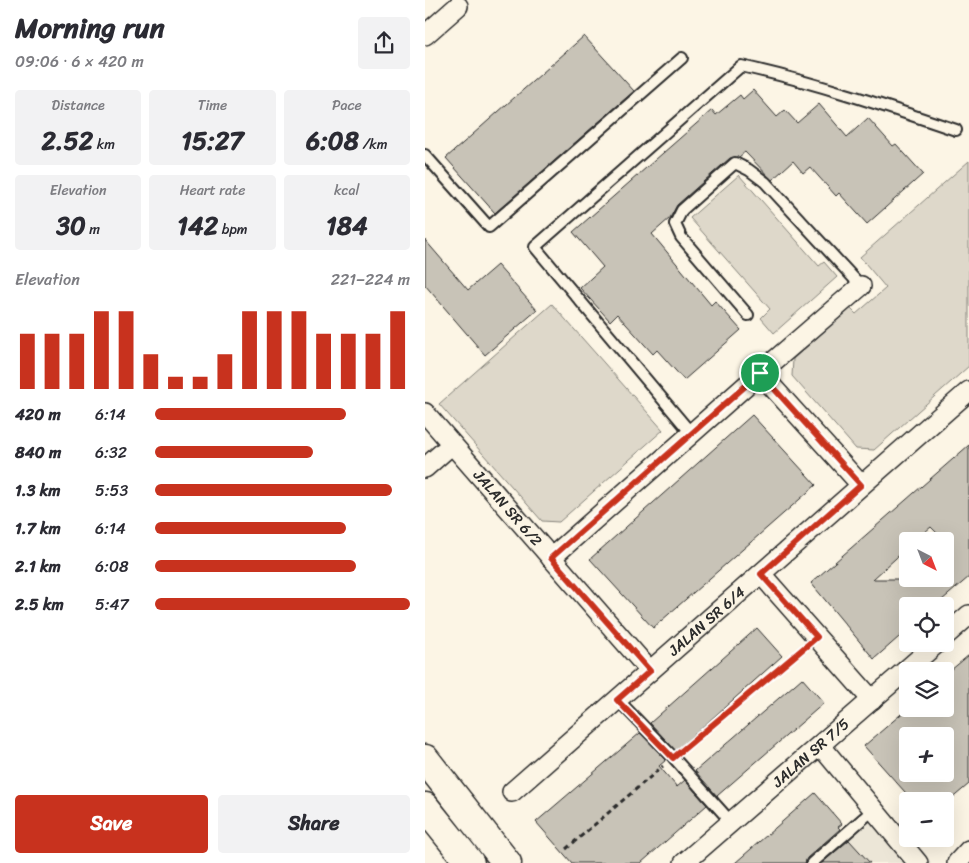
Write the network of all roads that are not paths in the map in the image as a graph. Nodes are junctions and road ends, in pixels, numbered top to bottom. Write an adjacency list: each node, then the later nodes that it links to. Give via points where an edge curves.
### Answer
1 (461, 3): 2 (street)
2 (425, 35)
3 (682, 58): 5 (lane, via 489,227)
4 (956, 130): 11 (lane, via 865,99 741,66 535,247)
5 (425, 155)
6 (861, 286): 7 (lane, via 765,182 735,163 682,210 675,224 681,237); 8 (street)
7 (748, 314)
8 (760, 373): 11 (street); 14 (street)
9 (969, 391): 14 (street, JALAN SR 6/4)
10 (425, 413): 12 (street, JALAN SR 6/2)
11 (691, 433): 15 (street)
12 (451, 445): 13 (street); 15 (street, JALAN SR 6/2)
13 (425, 468)
14 (861, 485): 16 (street, JALAN SR 6/4)
15 (551, 558): 20 (street, JALAN SR 6/2)
16 (761, 574): 20 (street, JALAN SR 6/4); 22 (street)
17 (968, 618): 18 (street)
18 (954, 629)
19 (927, 652): 22 (street, JALAN SR 7/5)
20 (650, 671): 21 (street, JALAN SR 6/4)
21 (617, 700): 25 (street, JALAN SR 6/4); 28 (lane)
22 (872, 700): 23 (street, JALAN SR 7/5)
23 (820, 745): 27 (street); 28 (street, JALAN SR 7/5)
24 (425, 759): 31 (street)
25 (512, 792)
26 (425, 807): 30 (street)
27 (873, 810): 33 (lane); 34 (street)
28 (731, 822): 32 (street, JALAN SR 7/5)
29 (969, 850): 35 (street)
30 (471, 863)
31 (507, 863)
32 (684, 863)
33 (812, 863)
34 (918, 863)
35 (957, 863)

